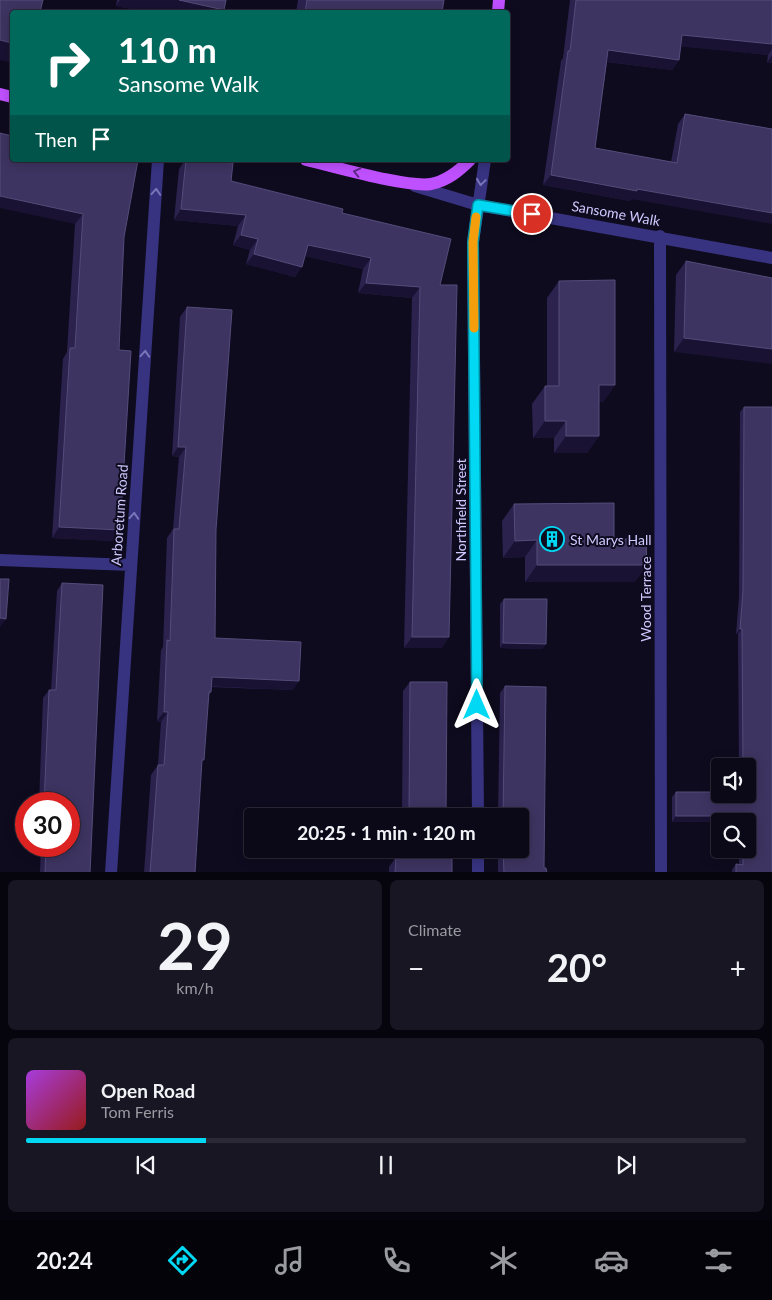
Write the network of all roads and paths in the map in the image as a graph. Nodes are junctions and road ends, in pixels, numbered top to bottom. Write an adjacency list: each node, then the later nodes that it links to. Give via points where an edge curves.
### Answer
1 (158, 162): 10 (street, Arboretum Road, one-way to 1)
2 (315, 162): 5 (main road, Sansome Walk, one-way to 2)
3 (468, 162): 5 (main road, via 456,174 430,184)
4 (485, 162): 6 (street, Northfield Street, one-way to 6)
5 (400, 181): 6 (street, Sansome Walk)
6 (478, 205): 7 (street, Sansome Walk); 11 (street, Northfield Street, via 473,242)
7 (660, 236): 8 (street, Sansome Walk); 15 (street, Wood Terrace)
8 (772, 258)
9 (0, 560): 10 (street)
10 (131, 565): 13 (street, Arboretum Road)
11 (478, 808)
12 (478, 858): 14 (street)
13 (112, 872)
14 (478, 872)
15 (661, 872)

